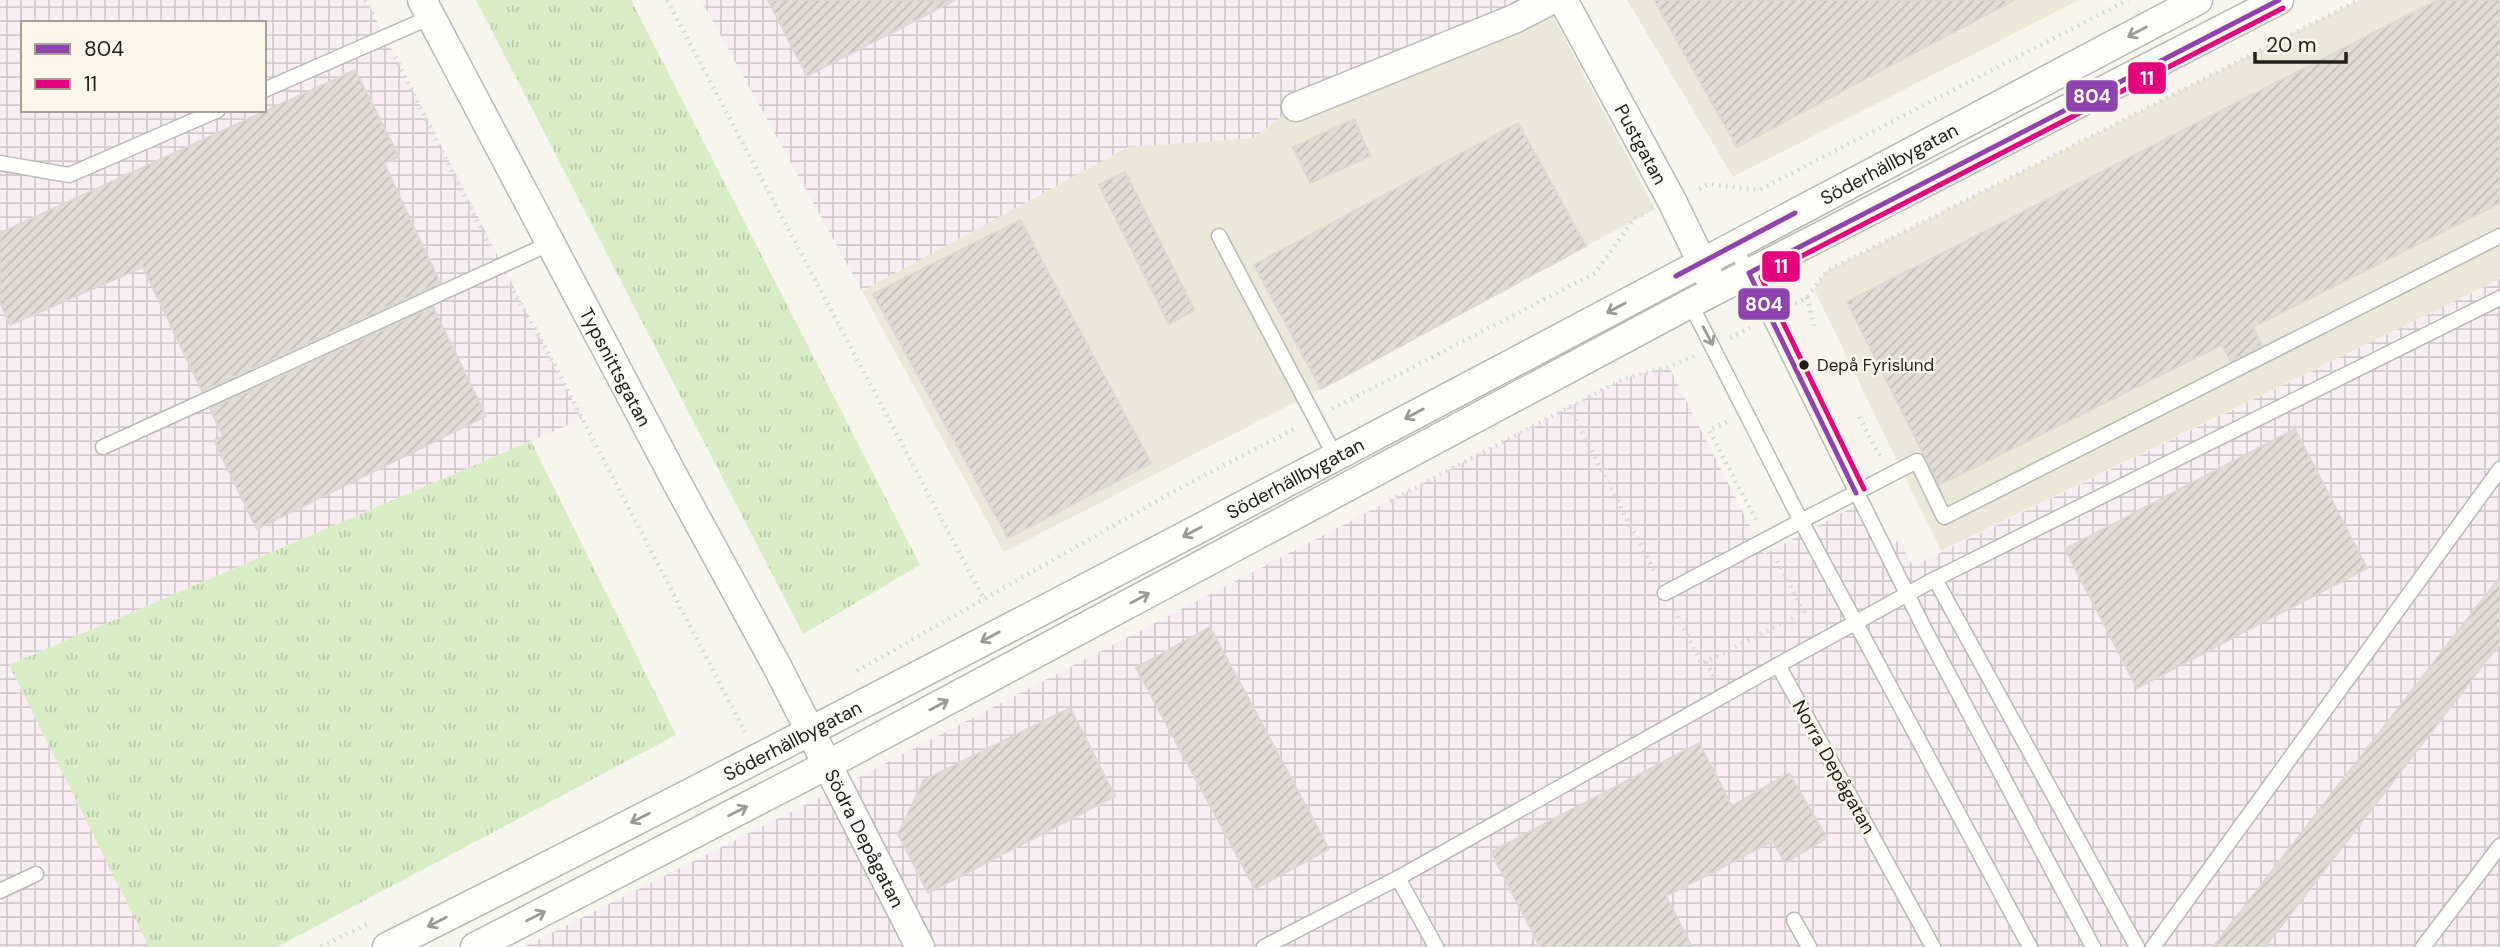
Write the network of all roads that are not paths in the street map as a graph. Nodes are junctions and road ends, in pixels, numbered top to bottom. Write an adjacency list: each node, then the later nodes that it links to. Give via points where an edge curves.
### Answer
1 (1551, 0): 7 (street)
2 (1563, 0): 14 (street, Pustgatan)
3 (2198, 0): 13 (street, Söderhällbygatan, one-way to 13)
4 (2279, 0): 15 (street, Söderhällbygatan)
5 (427, 8): 6 (lane, via 384,37); 12 (street, Typsnittsgatan)
6 (266, 89)
7 (1296, 107)
8 (213, 112): 9 (lane, via 69,175)
9 (0, 163)
10 (1219, 236): 20 (lane)
11 (2500, 236): 22 (lane, via 1944,516 1917,461)
12 (551, 243): 19 (lane); 29 (street, Typsnittsgatan)
13 (1734, 245): 14 (street, Söderhällbygatan); 15 (lane)
14 (1702, 262): 16 (street, Söderhällbygatan); 17 (street, Pustgatan)
15 (1749, 273): 17 (street, Söderhällbygatan); 22 (lane)
16 (1676, 276): 17 (lane); 20 (street, Söderhällbygatan, one-way to 20)
17 (1703, 297): 23 (lane, one-way to 23, via 1713,347); 30 (street, Söderhällbygatan, one-way to 17)
18 (2500, 298): 24 (lane)
19 (103, 447)
20 (1335, 456): 29 (street, Söderhällbygatan, one-way to 29)
21 (2500, 469): 46 (lane)
22 (1856, 493): 23 (lane); 26 (lane)
23 (1801, 521): 25 (lane); 27 (lane)
24 (1936, 579): 26 (lane); 45 (lane)
25 (1665, 593)
26 (1908, 596): 27 (lane); 44 (lane)
27 (1857, 624): 28 (lane); 43 (lane)
28 (1778, 665): 33 (lane); 42 (lane, Norra Depågatan)
29 (810, 731): 30 (street, Södra Depågatan); 37 (street, Söderhällbygatan, one-way to 37)
30 (827, 765): 36 (street, Södra Depågatan); 38 (street, Söderhällbygatan, one-way to 30)
31 (2500, 846): 47 (lane)
32 (36, 874): 34 (lane)
33 (1398, 878): 39 (lane); 40 (lane)
34 (0, 891)
35 (1794, 920): 41 (lane)
36 (914, 945)
37 (387, 947)
38 (475, 947)
39 (1264, 947)
40 (1436, 947)
41 (1809, 947)
42 (1933, 947)
43 (2030, 947)
44 (2093, 947)
45 (2137, 947)
46 (2152, 947)
47 (2423, 947)

